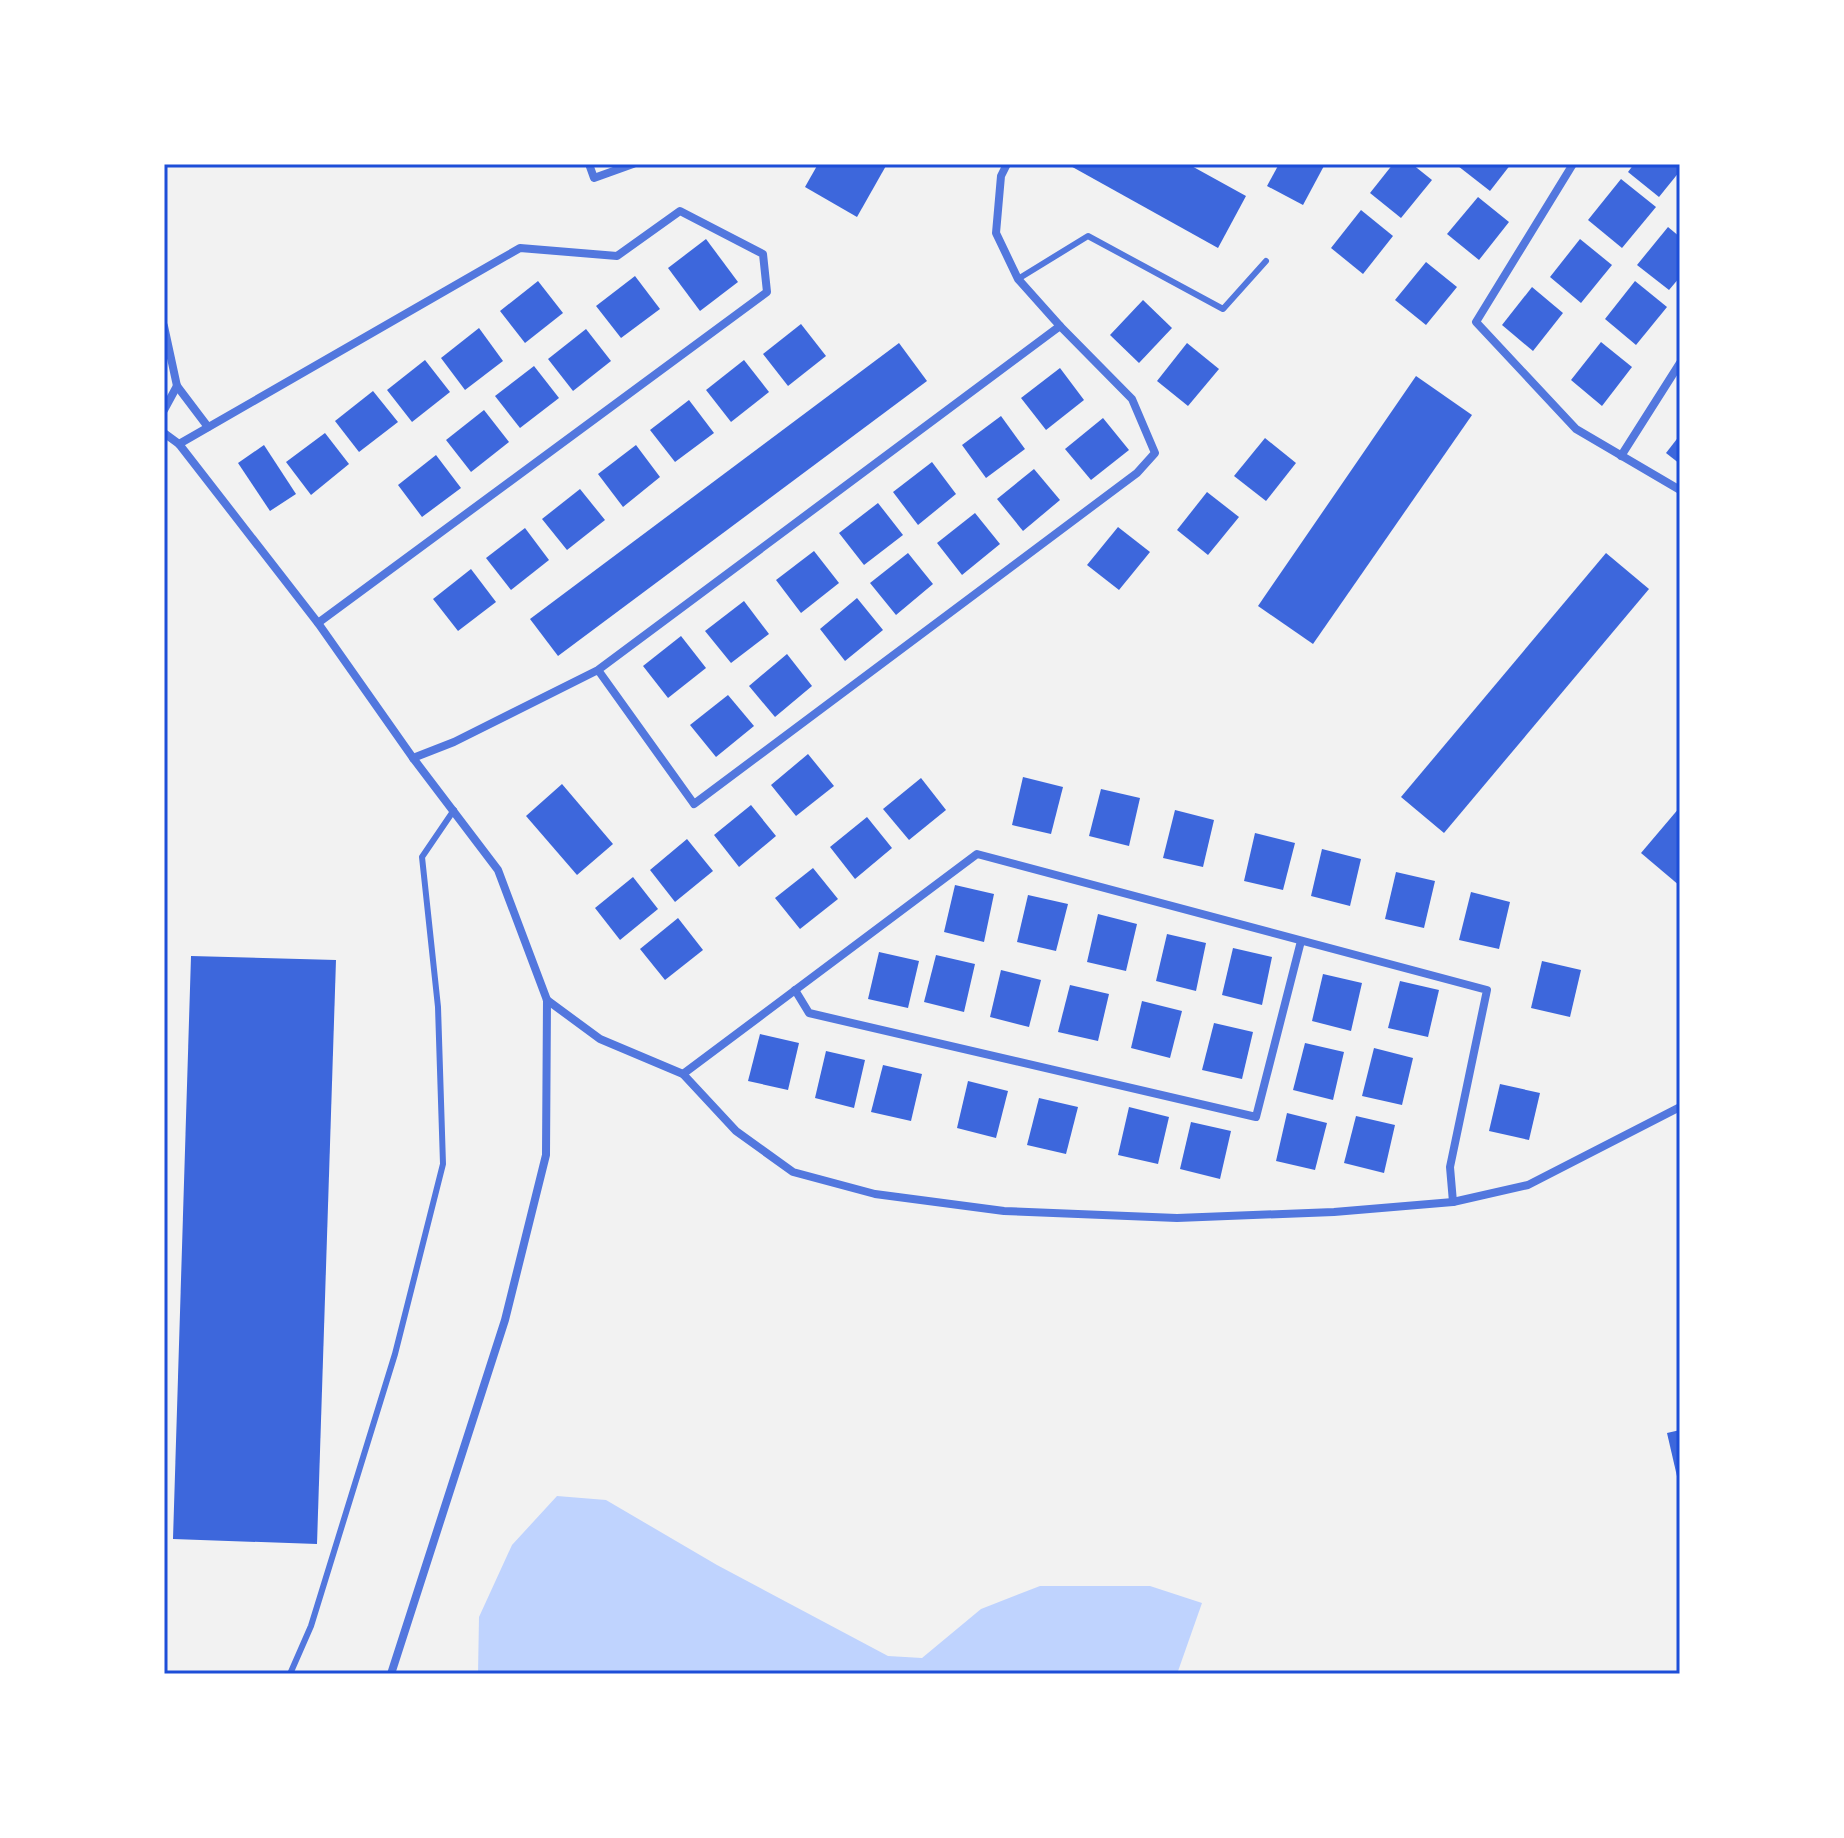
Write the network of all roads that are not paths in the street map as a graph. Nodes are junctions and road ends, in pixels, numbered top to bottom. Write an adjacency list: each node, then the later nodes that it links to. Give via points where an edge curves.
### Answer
1 (589, 164): 2 (street, via 594,178)
2 (633, 164)
3 (1007, 164): 6 (street, via 1001,176 996,233)
4 (1573, 164): 15 (street, via 1476,322 1576,429)
5 (1266, 261): 6 (lane, via 1223,309 1088,236)
6 (1018, 279): 8 (street)
7 (164, 326): 10 (street)
8 (1060, 326): 18 (street); 18 (street, via 1132,399 1155,453 1137,473 694,804)
9 (1680, 363): 15 (street)
10 (177, 386): 11 (street); 12 (street)
11 (164, 410)
12 (208, 427): 14 (street); 17 (street, via 520,248 617,256 680,211 763,254 767,292)
13 (164, 433): 14 (street)
14 (179, 444): 17 (street)
15 (1621, 456): 16 (street)
16 (1680, 490)
17 (318, 623): 19 (street)
18 (598, 670): 19 (street)
19 (413, 758): 20 (street)
20 (454, 810): 23 (street, via 498,870); 27 (lane, via 422,857 438,1007 443,1164 395,1354 311,1626)
21 (1301, 941): 22 (street, via 977,854); 22 (street, via 1256,1117 809,1013); 26 (street, via 1487,990 1450,1167)
22 (795, 990): 24 (street)
23 (547, 1000): 24 (street, via 600,1039); 28 (street, via 546,1155 505,1320)
24 (683, 1074): 26 (street, via 736,1131 793,1172 875,1194 1004,1211 1177,1218)
25 (1680, 1107): 26 (street, via 1528,1185)
26 (1453, 1202)
27 (290, 1674)
28 (391, 1674)

